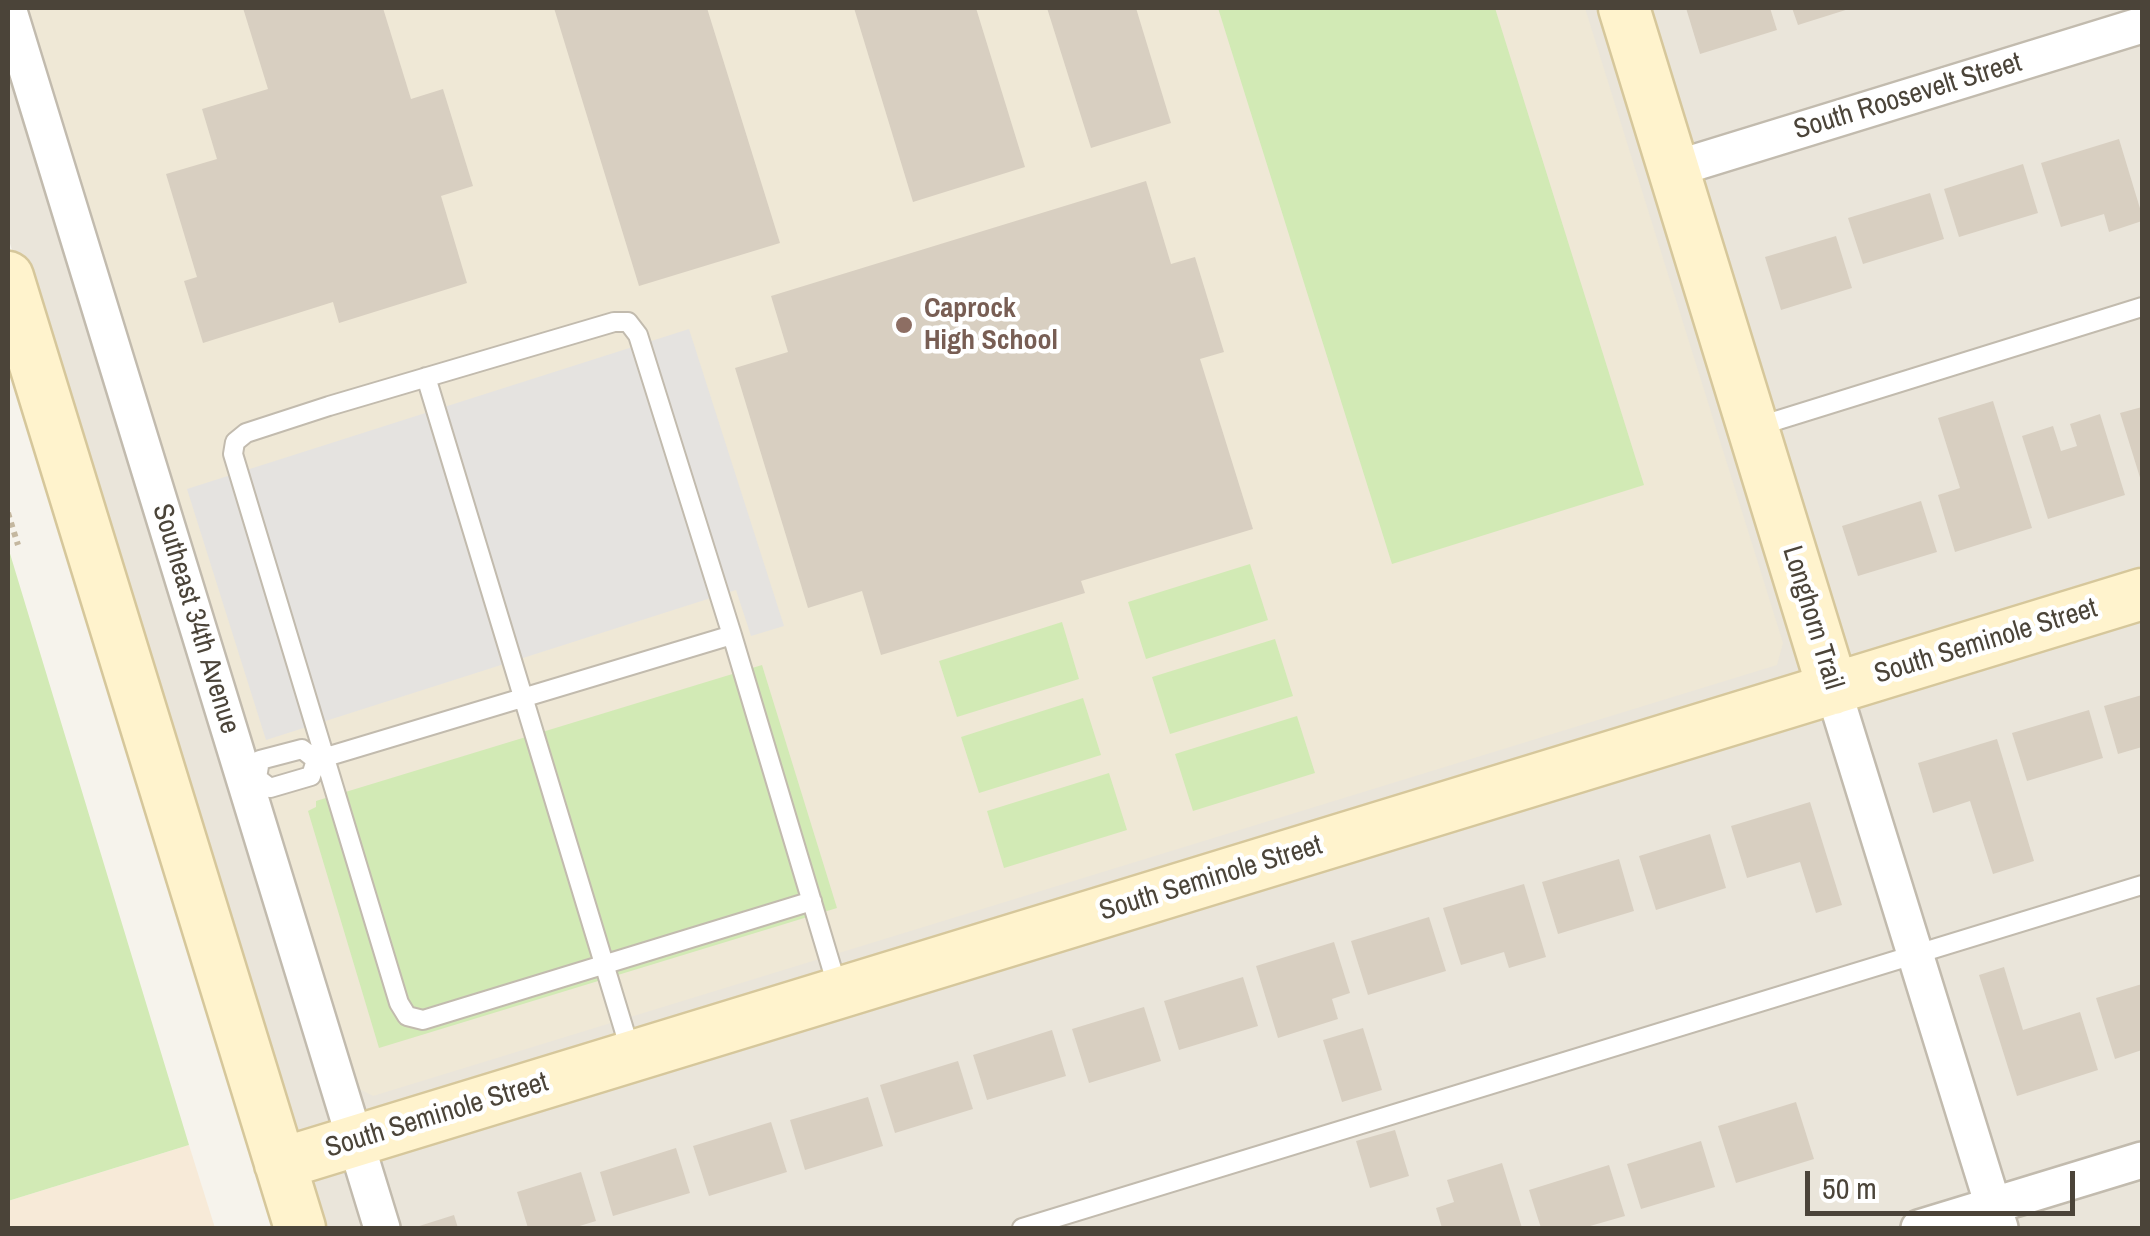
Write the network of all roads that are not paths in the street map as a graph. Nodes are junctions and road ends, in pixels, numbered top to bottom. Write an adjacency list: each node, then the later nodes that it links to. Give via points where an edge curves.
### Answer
1 (8, 8): 14 (street, Southeast 34th Avenue)
2 (1624, 8): 4 (street, Longhorn Trail)
3 (2142, 25): 4 (street, South Roosevelt Street)
4 (1674, 169): 8 (street, Longhorn Trail)
5 (8, 276): 23 (street)
6 (2142, 307): 8 (lane)
7 (426, 377): 10 (lane, via 628,322 638,336); 12 (lane); 13 (lane, via 235,442 233,454)
8 (1753, 428): 11 (street, Longhorn Trail)
9 (2142, 594): 11 (street, South Seminole Street)
10 (732, 635): 12 (lane); 16 (lane)
11 (1834, 689): 17 (street, Longhorn Trail); 19 (street, South Seminole Street)
12 (524, 696): 13 (lane); 18 (lane)
13 (320, 759): 14 (lane, via 311,776 270,788); 14 (lane, via 302,749 260,760); 18 (lane, via 406,1016 423,1020)
14 (250, 779): 21 (street, Southeast 34th Avenue)
15 (2142, 885): 17 (lane)
16 (812, 901): 18 (lane); 19 (lane)
17 (1916, 955): 24 (street, Longhorn Trail); 27 (lane)
18 (605, 964): 20 (lane)
19 (839, 993): 20 (street, South Seminole Street)
20 (632, 1056): 21 (street, South Seminole Street)
21 (355, 1141): 23 (street, South Seminole Street); 26 (street, Southeast 34th Avenue)
22 (2142, 1160): 24 (street)
23 (280, 1164): 25 (street)
24 (1996, 1217): 28 (street)
25 (300, 1228)
26 (382, 1228)
27 (1022, 1228)
28 (1919, 1228)

